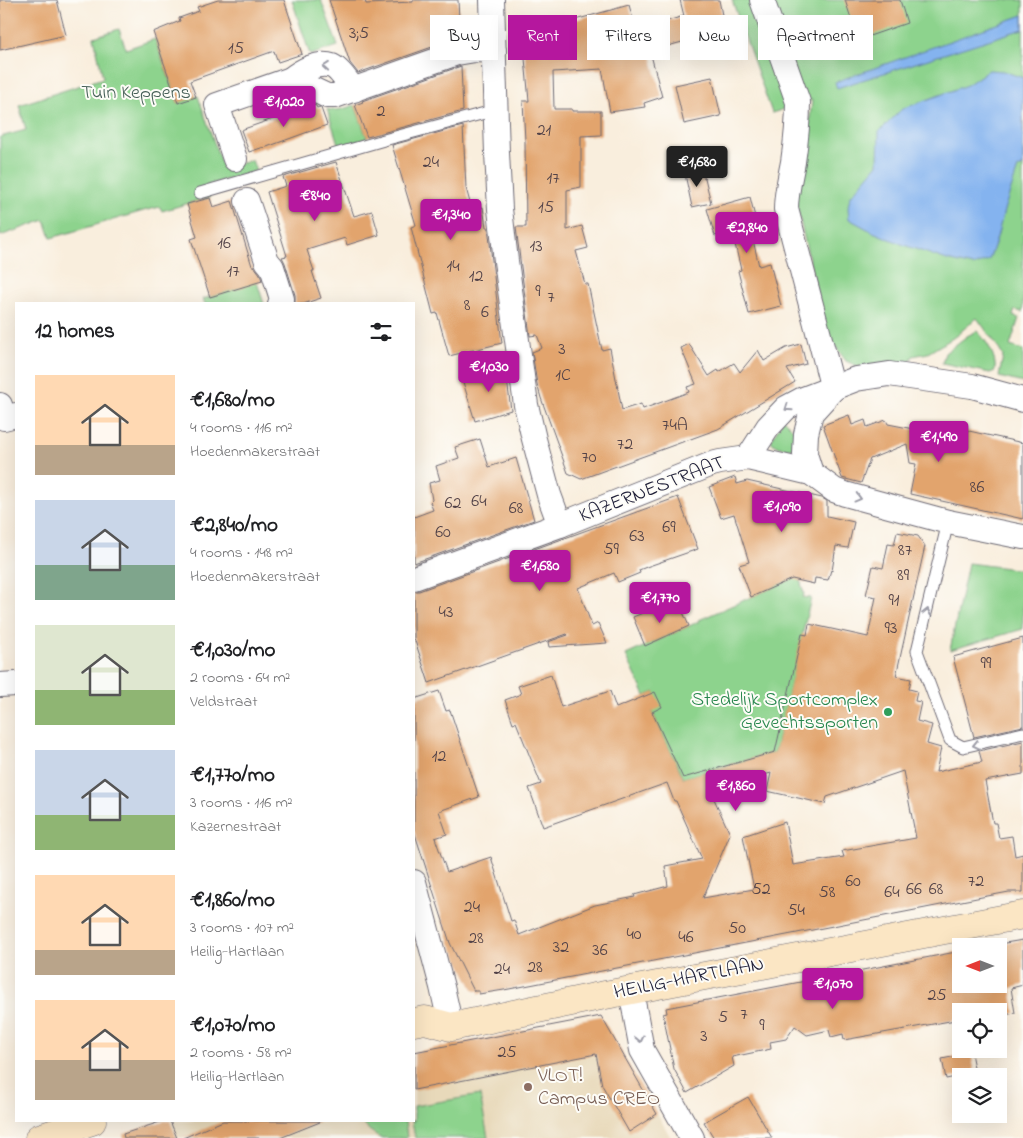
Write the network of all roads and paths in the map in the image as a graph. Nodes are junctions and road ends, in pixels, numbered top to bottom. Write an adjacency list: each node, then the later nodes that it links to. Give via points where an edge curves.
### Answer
1 (492, 0): 3 (street)
2 (762, 0): 11 (street, via 798,102 786,209)
3 (493, 15)
4 (438, 60): 7 (street, via 335,96 327,96 291,79 217,105)
5 (494, 60): 6 (street)
6 (496, 110): 8 (lane); 18 (street, via 501,218 526,405)
7 (235, 158)
8 (200, 193)
9 (247, 201): 10 (street, via 267,261 272,267)
10 (281, 302)
11 (833, 389): 12 (street, via 856,379 889,374 972,386); 15 (street, one-way to 15, via 786,408); 16 (street, via 811,413 805,454)
12 (1023, 400)
13 (0, 405): 14 (street, via 4,418)
14 (15, 415)
15 (748, 458): 16 (street, KAZERNESTRAAT); 18 (street, KAZERNESTRAAT, via 712,464)
16 (811, 473): 17 (street, KAZERNESTRAAT, one-way to 17, via 845,494)
17 (948, 522): 19 (street, KAZERNESTRAAT); 23 (lane, one-way to 17, via 963,747 950,740 919,657)
18 (560, 526): 20 (street, KAZERNESTRAAT)
19 (1023, 537)
20 (415, 578)
21 (15, 684): 22 (street)
22 (0, 685)
23 (1023, 734)
24 (415, 886): 28 (street)
25 (1023, 915): 26 (street, HEILIG-HARTLAAN)
26 (630, 991): 28 (street, HEILIG-HARTLAAN); 31 (street, one-way to 31, via 642,1050)
27 (415, 1022): 28 (street, HEILIG-HARTLAAN, via 424,1020)
28 (451, 1027)
29 (89, 1122): 30 (street)
30 (39, 1138)
31 (692, 1138)

